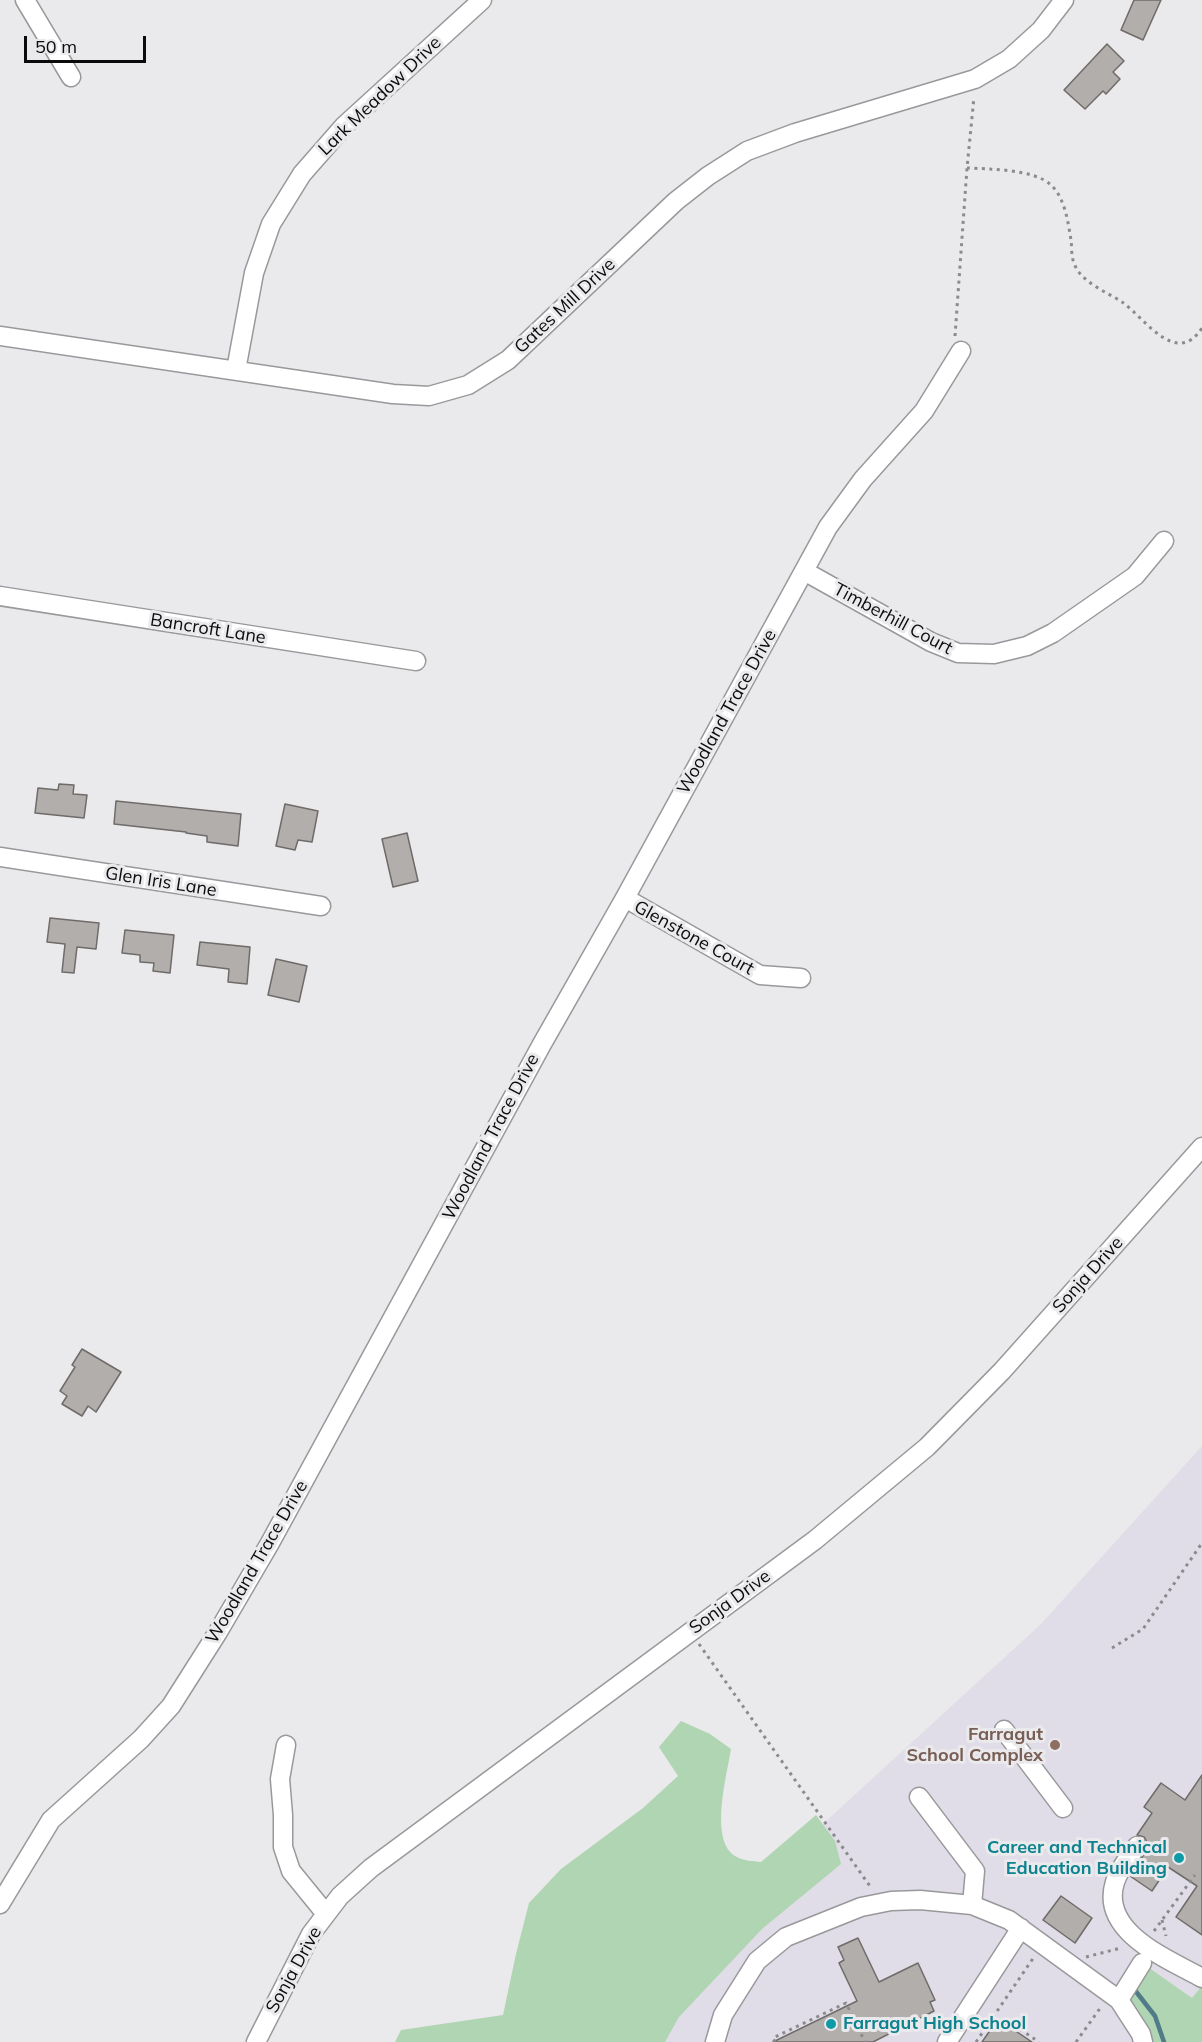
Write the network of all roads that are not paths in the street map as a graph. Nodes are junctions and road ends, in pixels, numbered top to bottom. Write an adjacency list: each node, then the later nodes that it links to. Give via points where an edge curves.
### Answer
1 (25, 0): 4 (street)
2 (482, 0): 7 (street, Lark Meadow Drive, via 344,126 302,174 272,224 254,273)
3 (1064, 0): 7 (street, Gates Mill Drive, via 1041,30 1009,59 975,79 795,133 747,151 708,176 676,201 508,360 468,385 429,396 393,394)
4 (71, 77)
5 (0, 336): 7 (street, Gates Mill Drive)
6 (961, 351): 9 (street, Woodland Trace Drive, via 924,411 863,479 828,527)
7 (236, 370)
8 (1164, 541): 9 (street, Timberhill Court, via 1135,576 1053,633 1027,646 994,654 958,653 931,642)
9 (804, 571): 13 (street, Woodland Trace Drive)
10 (0, 596): 11 (street, Bancroft Lane)
11 (416, 661)
12 (0, 857): 14 (street, Glen Iris Lane)
13 (625, 898): 15 (street, Glenstone Court, via 760,975); 22 (street, Woodland Trace Drive, via 218,1632 171,1706 141,1739 51,1820)
14 (321, 906)
15 (801, 978)
16 (1202, 1147): 24 (street, Sonja Drive, via 1002,1371 927,1447 815,1540 371,1868)
17 (1004, 1730): 20 (street)
18 (286, 1744): 24 (street, via 280,1779 283,1847 291,1871)
19 (919, 1797): 23 (street, via 975,1871)
20 (1063, 1808)
21 (1137, 1846): 27 (street, via 1113,1890 1120,1920 1125,1930)
22 (0, 1904)
23 (972, 1905): 25 (street); 30 (street, via 891,1901 861,1907 786,1937 757,1961 723,2015)
24 (326, 1914): 29 (street, Sonja Drive, via 311,1934)
25 (1021, 1928): 28 (street); 31 (street)
26 (1142, 1964): 28 (street)
27 (1202, 1978)
28 (1115, 1996): 32 (street)
29 (256, 2042)
30 (716, 2042)
31 (948, 2042)
32 (1143, 2042)

